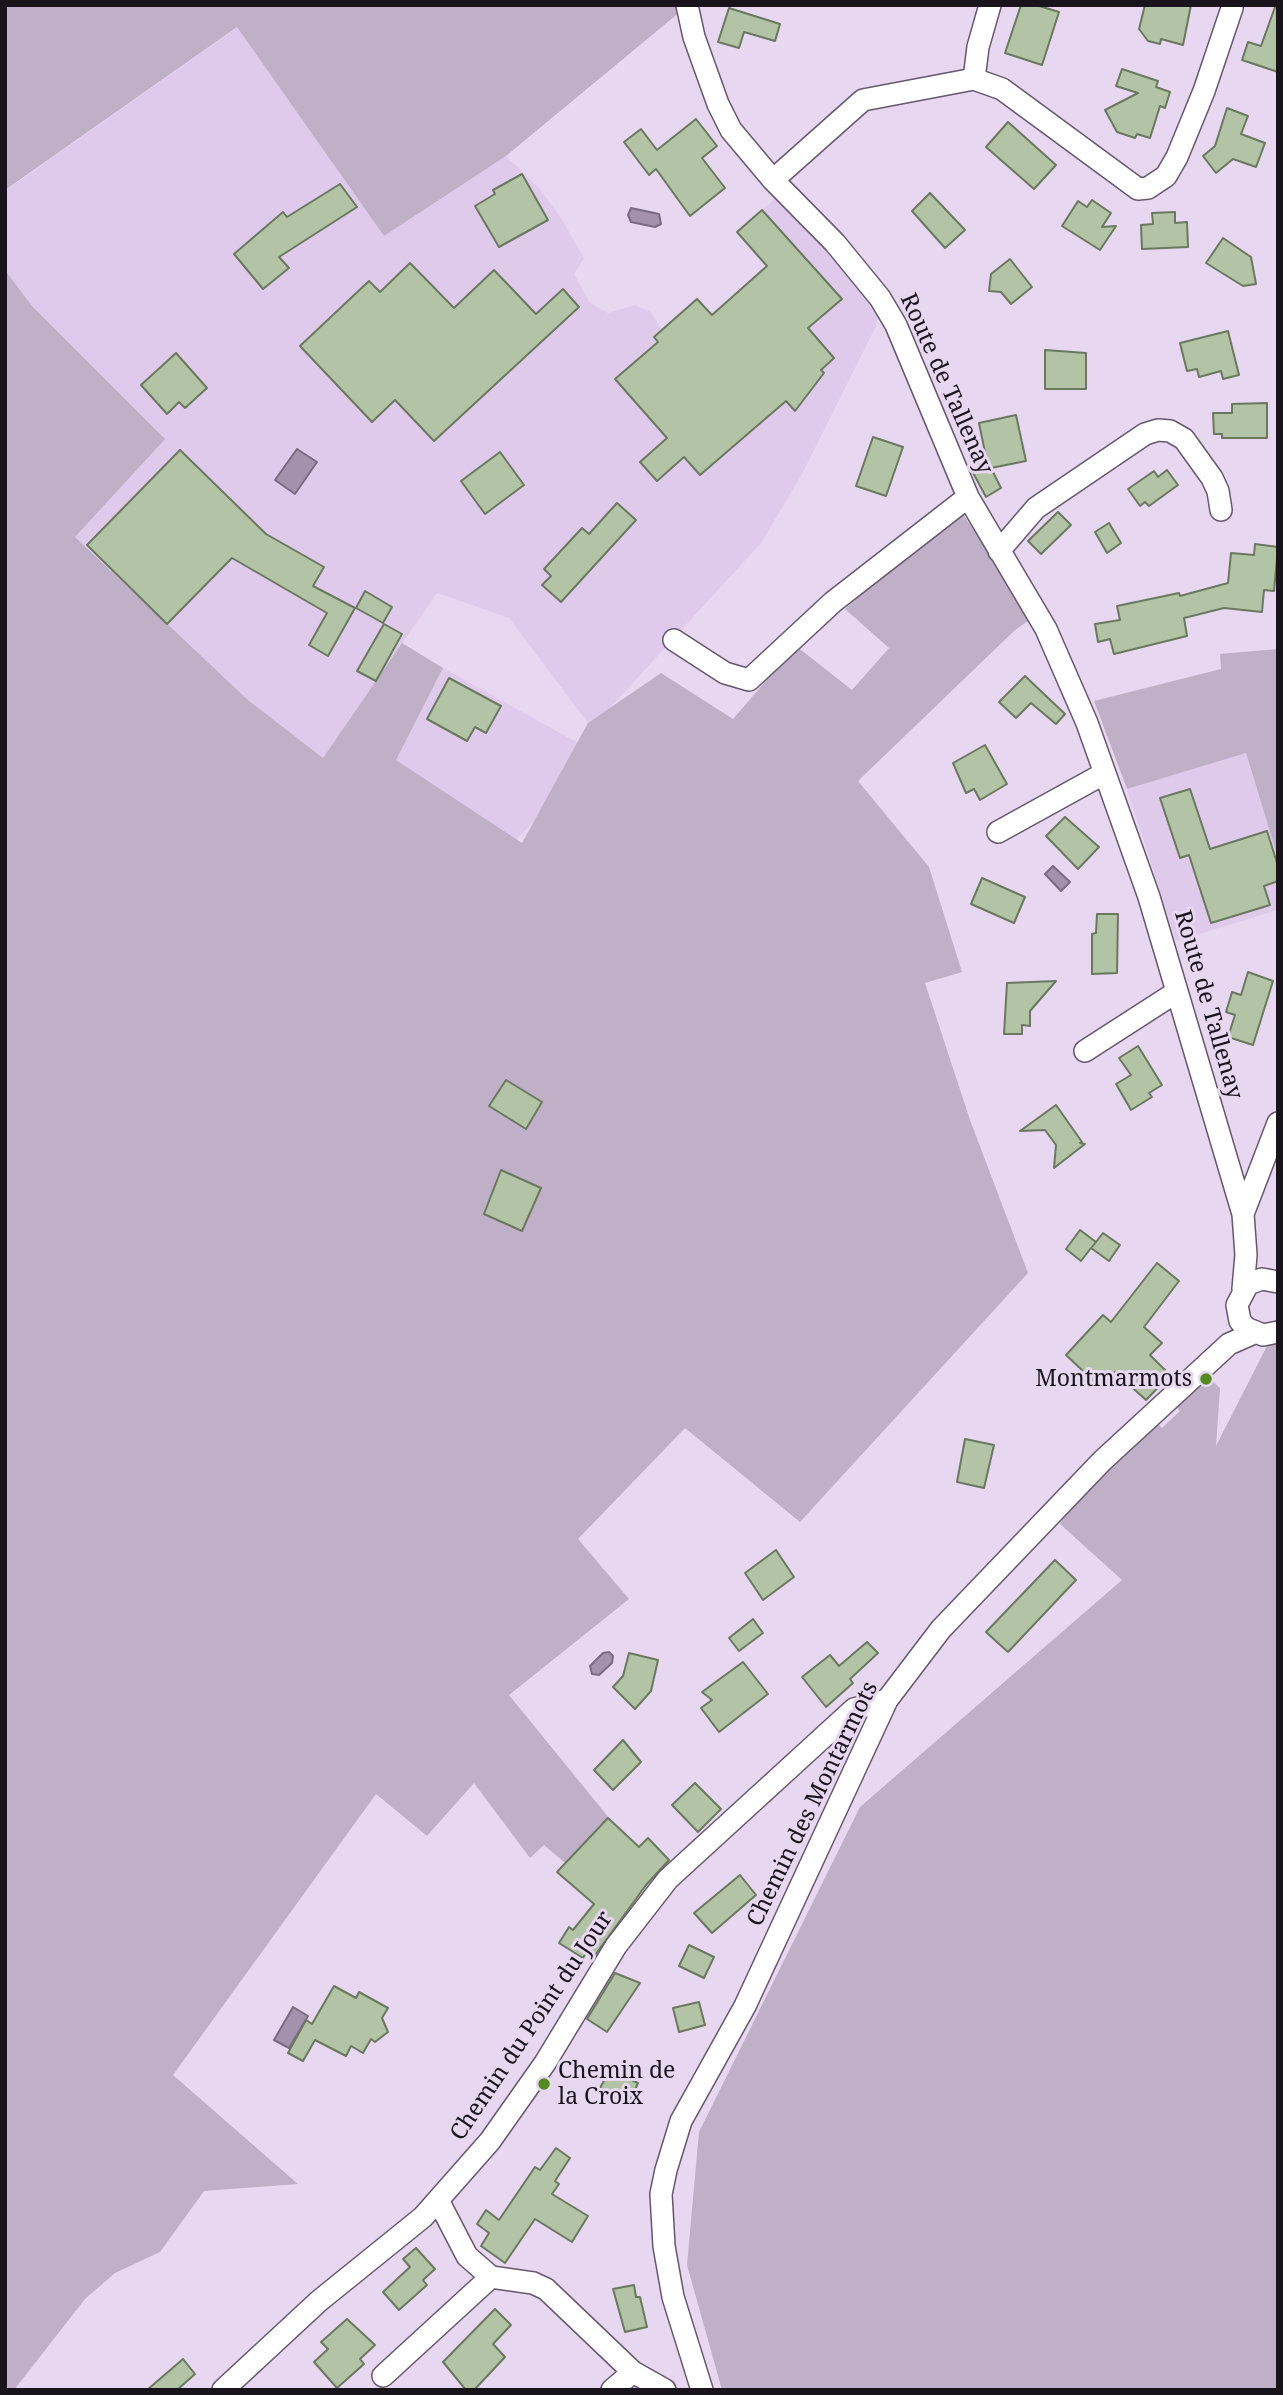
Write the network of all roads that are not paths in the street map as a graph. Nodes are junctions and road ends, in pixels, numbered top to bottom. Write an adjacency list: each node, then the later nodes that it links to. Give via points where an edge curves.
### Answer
1 (687, 5): 5 (street, Route de Tallenay, via 694,37 726,121)
2 (990, 5): 4 (street)
3 (1232, 8): 4 (street, via 1177,157 1166,176 1148,188 1138,189 1002,89)
4 (974, 79): 5 (street, via 863,100)
5 (773, 180): 6 (street, Route de Tallenay, via 835,243 880,298 896,325)
6 (968, 497): 8 (street, Route de Tallenay); 9 (street, via 833,602 749,680 725,673)
7 (1221, 510): 8 (street, via 1212,478 1184,439 1157,430 1036,508)
8 (999, 551): 10 (street, Route de Tallenay, via 1045,629)
9 (674, 640)
10 (1105, 773): 11 (street); 12 (street, Route de Tallenay, via 1149,897)
11 (998, 832)
12 (1175, 993): 13 (street); 15 (street, Route de Tallenay)
13 (1085, 1051)
14 (1278, 1123): 15 (street)
15 (1243, 1214): 16 (street, Route de Tallenay)
16 (1246, 1255): 17 (street, Route de Tallenay); 18 (street, Route de Tallenay)
17 (1270, 1281): 18 (street)
18 (1243, 1289): 19 (street, Route de Tallenay, via 1237,1305)
19 (1247, 1327): 20 (street, via 1263,1335); 21 (street, Chemin des Montarmots, via 1102,1461 941,1629)
20 (1278, 1332)
21 (887, 1700): 22 (street, Chemin du Point du Jour, via 854,1709 668,1879 616,1946 545,2063 490,2141); 29 (street, Chemin des Montarmots, via 745,2006 681,2121 666,2171 661,2194 664,2246)
22 (438, 2200): 23 (street, via 467,2256); 26 (street, Chemin du Point du Jour)
23 (491, 2277): 24 (street, via 546,2289); 25 (street)
24 (633, 2372): 27 (street); 28 (street)
25 (383, 2376)
26 (223, 2390)
27 (612, 2390)
28 (665, 2390)
29 (702, 2390)

